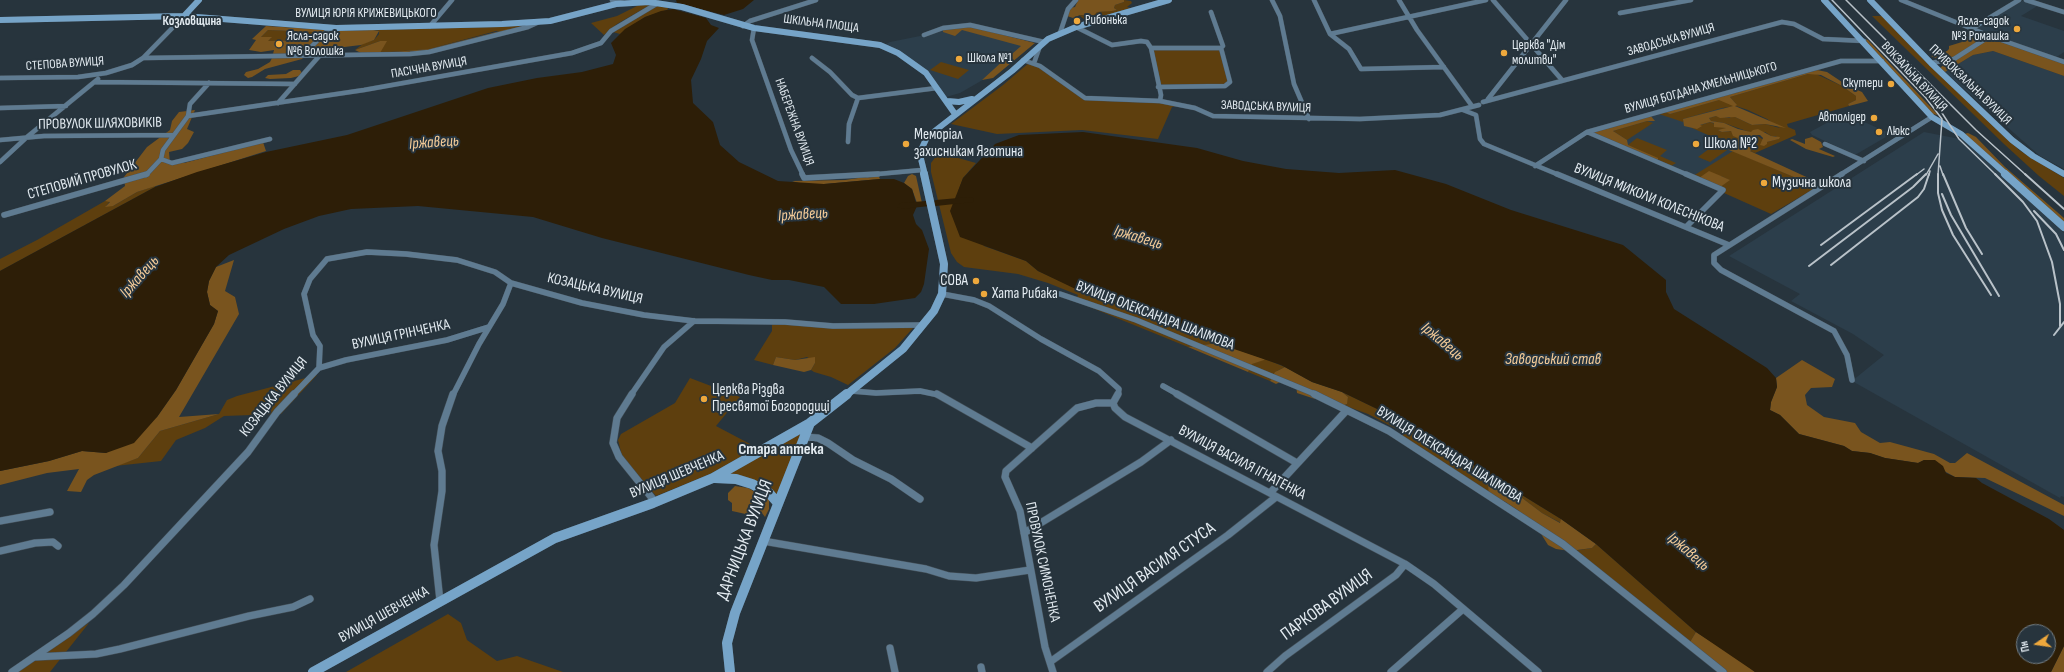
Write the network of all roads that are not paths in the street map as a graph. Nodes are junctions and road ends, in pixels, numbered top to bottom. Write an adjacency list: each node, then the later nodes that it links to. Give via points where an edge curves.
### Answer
1 (200, 0): 24 (street)
2 (452, 0): 28 (street)
3 (612, 0): 19 (street)
4 (816, 0): 29 (street, via 750,21)
5 (1076, 0): 34 (street, via 1068,9)
6 (1169, 0): 30 (street, ВУЛИЦЯ ШЕВЧЕНКА)
7 (1272, 0): 75 (street, via 1280,16 1294,84)
8 (1314, 0): 35 (street)
9 (1399, 0): 25 (street)
10 (1486, 0): 25 (street)
11 (1493, 0): 40 (street)
12 (1566, 0): 40 (street)
13 (1691, 0): 23 (street)
14 (1824, 0): 38 (street, ВОКЗАЛЬНА ВУЛИЦЯ)
15 (1870, 0): 50 (street, ПРИВОКЗАЛЬНА ВУЛИЦЯ)
16 (1901, 0): 33 (street)
17 (2019, 0): 33 (street)
18 (2026, 0): 22 (street)
19 (623, 3): 20 (street, ВУЛИЦЯ ЮРІЯ КРИЖЕВИЦЬКОГО); 27 (street, ВУЛИЦЯ ЮРІЯ КРИЖЕВИЦЬКОГО)
20 (658, 3): 29 (street, ШКІЛЬНА ПЛОЩА); 65 (street, ПАСІЧНА ВУЛИЦЯ, via 611,31 601,43 572,53 379,88)
21 (1211, 12): 42 (street, via 1223,46)
22 (2064, 12)
23 (1620, 13)
24 (184, 16): 26 (street, ВУЛИЦЯ ЮРІЯ КРИЖЕВИЦЬКОГО); 31 (street, ВУЛИЦЯ ЮРІЯ КРИЖЕВИЦЬКОГО); 45 (street, СТЕПОВА ВУЛИЦЯ)
25 (1408, 17): 35 (street); 52 (street)
26 (0, 20)
27 (540, 22): 28 (street, ВУЛИЦЯ ЮРІЯ КРИЖЕВИЦЬКОГО); 44 (street, ВУЛИЦЯ ЮРІЯ КРИЖЕВИЦЬКОГО, via 528,28 429,52)
28 (430, 26): 31 (street, ВУЛИЦЯ ЮРІЯ КРИЖЕВИЦЬКОГО)
29 (743, 26): 32 (street, ШКІЛЬНА ПЛОЩА)
30 (1076, 27): 34 (street, ВУЛИЦЯ ШЕВЧЕНКА); 41 (street, via 1112,45 1141,41 1147,42)
31 (330, 28): 43 (street)
32 (754, 28): 60 (street, ШКІЛЬНА ПЛОЩА, via 880,45 912,62 926,73); 87 (street, НАБЕРЕЖНА ВУЛИЦЯ, via 752,40 791,150 804,178)
33 (1971, 29): 37 (street)
34 (1060, 33): 39 (street, ВУЛИЦЯ ШЕВЧЕНКА)
35 (1330, 34): 52 (street, via 1349,49 1361,69)
36 (924, 35): 39 (street, via 943,28 970,25)
37 (1990, 36): 49 (street); 50 (street, via 1954,59)
38 (1864, 41): 48 (street, ВОКЗАЛЬНА ВУЛИЦЯ); 55 (street, ЗАВОДСЬКА ВУЛИЦЯ, via 1823,39 1794,24 1782,22)
39 (1042, 44): 47 (street, ВУЛИЦЯ ШЕВЧЕНКА); 51 (street)
40 (1531, 46): 55 (street); 66 (street, via 1492,97)
41 (1151, 48): 42 (street); 59 (street)
42 (1221, 48): 59 (street, via 1228,67 1229,85)
43 (304, 54): 44 (street, ВУЛИЦЯ ЮРІЯ КРИЖЕВИЦЬКОГО); 45 (street, ВУЛИЦЯ ЮРІЯ КРИЖЕВИЦЬКОГО)
44 (321, 54): 58 (street)
45 (143, 58): 53 (street, СТЕПОВА ВУЛИЦЯ, via 132,65)
46 (812, 58): 61 (street)
47 (1023, 60): 51 (street, ЗАВОДСЬКА ВУЛИЦЯ); 62 (street, ВУЛИЦЯ ШЕВЧЕНКА)
48 (1882, 61): 74 (street, ВОКЗАЛЬНА ВУЛИЦЯ); 76 (street, ВУЛИЦЯ БОГДАНА ХМЕЛЬНИЦЬКОГО, via 1841,61)
49 (2064, 62)
50 (1931, 63): 88 (street, ПРИВОКЗАЛЬНА ВУЛИЦЯ, via 2012,140)
51 (1034, 64): 64 (street, ЗАВОДСЬКА ВУЛИЦЯ, via 1085,98)
52 (1444, 67): 68 (street)
53 (106, 73): 54 (street, СТЕПОВА ВУЛИЦЯ, via 53,78); 56 (street)
54 (0, 78)
55 (1562, 80): 66 (street, ЗАВОДСЬКА ВУЛИЦЯ)
56 (95, 82): 57 (street); 67 (street)
57 (209, 83): 58 (street); 73 (street, СТЕПОВИЙ ПРОВУЛОК, via 190,104)
58 (295, 84): 65 (street)
59 (1158, 87): 64 (street)
60 (936, 88): 61 (street); 63 (street, ШКІЛЬНА ПЛОЩА)
61 (858, 98): 81 (street, via 849,124)
62 (976, 98): 63 (street, via 959,102); 71 (street, ВУЛИЦЯ ШЕВЧЕНКА)
63 (947, 101): 71 (street, ШКІЛЬНА ПЛОЩА)
64 (1160, 101): 75 (street, ЗАВОДСЬКА ВУЛИЦЯ, via 1195,108 1213,116)
65 (278, 103): 73 (street, ПАСІЧНА ВУЛИЦЯ)
66 (1481, 104): 68 (street, ЗАВОДСЬКА ВУЛИЦЯ); 72 (street)
67 (66, 106): 69 (street); 78 (street)
68 (1472, 106): 70 (street, ЗАВОДСЬКА ВУЛИЦЯ)
69 (0, 108)
70 (1463, 110): 72 (street); 75 (street, ЗАВОДСЬКА ВУЛИЦЯ, via 1419,116)
71 (955, 114): 87 (street, ВУЛИЦЯ ШЕВЧЕНКА, via 928,137 922,148)
72 (1475, 114): 86 (street, ВУЛИЦЯ МИКОЛИ КОЛЕСНІКОВА, via 1480,139 1484,144)
73 (188, 116): 77 (street, СТЕПОВИЙ ПРОВУЛОК)
74 (1932, 117): 84 (street); 91 (street, ВОКЗАЛЬНА ВУЛИЦЯ, via 1961,134)
75 (1309, 119)
76 (1587, 132): 86 (street, ВУЛИЦЯ БОГДАНА ХМЕЛЬНИЦЬКОГО); 90 (street, via 1723,190)
77 (174, 135): 78 (street, ПРОВУЛОК ШЛЯХОВИКІВ); 83 (street, СТЕПОВИЙ ПРОВУЛОК, via 163,150)
78 (27, 137): 79 (street, ПРОВУЛОК ШЛЯХОВИКІВ); 85 (street)
79 (0, 140)
80 (270, 140): 83 (street, via 172,163)
81 (848, 142)
82 (1825, 144): 84 (street)
83 (161, 159): 89 (street, СТЕПОВИЙ ПРОВУЛОК, via 141,178)
84 (1864, 161): 92 (street)
85 (0, 162)
86 (1535, 166): 90 (street, ВУЛИЦЯ МИКОЛИ КОЛЕСНІКОВА)
87 (922, 170): 94 (street, ВУЛИЦЯ ШЕВЧЕНКА, via 944,264)
88 (2064, 174)
89 (4, 215)
90 (1686, 227): 92 (street, ВУЛИЦЯ МИКОЛИ КОЛЕСНІКОВА)
91 (2064, 227)
92 (1729, 245): 100 (street, ВУЛИЦЯ МИКОЛИ КОЛЕСНІКОВА, via 1714,256 1714,262 1721,270 1834,331 1847,355)
93 (511, 283): 96 (street, КОЗАЦЬКА ВУЛИЦЯ, via 644,315); 98 (street, via 503,304); 99 (street, КОЗАЦЬКА ВУЛИЦЯ, via 495,272 457,260 367,252 327,259 310,279 304,294 313,335 320,346)
94 (942, 294): 97 (street, ВУЛИЦЯ ШЕВЧЕНКА, via 934,311); 103 (street, via 974,300 989,306 1099,371 1119,389 1118,396)
95 (1060, 294): 104 (street, ВУЛИЦЯ ОЛЕКСАНДРА ШАЛІМОВА, via 1136,320 1217,353 1329,400)
96 (694, 320): 97 (street, КОЗАЦЬКА ВУЛИЦЯ, via 841,326); 114 (street, via 664,347 617,418 613,443 618,457 652,498)
97 (923, 325): 102 (street, ВУЛИЦЯ ШЕВЧЕНКА, via 903,349)
98 (489, 327): 99 (street, ВУЛИЦЯ ГРІНЧЕНКА, via 447,340 346,360); 124 (street, via 450,403 442,426 438,451 442,491 434,545)
99 (319, 368): 127 (street, КОЗАЦЬКА ВУЛИЦЯ, via 277,412 248,452 124,585 93,614)
100 (1852, 380)
101 (1163, 386): 109 (street)
102 (852, 391): 105 (street, ВУЛИЦЯ ШЕВЧЕНКА); 108 (street, via 920,391 937,394)
103 (1113, 402): 107 (street, ВУЛИЦЯ ВАСИЛЯ ІГНАТЕНКА, via 1115,408 1125,417); 108 (street, ПРОВУЛОК СИМОНЕНКА, via 1077,408)
104 (1346, 411): 109 (street, ВУЛИЦЯ ВАСИЛЯ СТУСА); 137 (street, ВУЛИЦЯ ОЛЕКСАНДРА ШАЛІМОВА, via 1388,431 1564,544)
105 (810, 423): 106 (street, ДАРНИЦЬКА ВУЛИЦЯ); 110 (street, ВУЛИЦЯ ШЕВЧЕНКА)
106 (805, 437): 112 (street, via 818,438 828,443 853,460 891,479); 113 (street, ДАРНИЦЬКА ВУЛИЦЯ)
107 (1171, 440): 111 (street, ВУЛИЦЯ ВАСИЛЯ ІГНАТЕНКА); 117 (street, via 1141,462)
108 (1032, 448): 117 (street, ПРОВУЛОК СИМОНЕНКА, via 1006,471 1005,477 1017,504)
109 (1297, 463): 111 (street, ВУЛИЦЯ ВАСИЛЯ СТУСА)
110 (713, 478): 113 (street, via 736,479 752,484 769,493); 114 (street, ВУЛИЦЯ ШЕВЧЕНКА)
111 (1273, 495): 121 (street, ВУЛИЦЯ ВАСИЛЯ ІГНАТЕНКА); 128 (street, ВУЛИЦЯ ВАСИЛЯ СТУСА, via 1228,536)
112 (920, 499)
113 (778, 502): 118 (street, ДАРНИЦЬКА ВУЛИЦЯ)
114 (653, 504): 124 (street, ВУЛИЦЯ ШЕВЧЕНКА, via 555,538)
115 (50, 512): 116 (street)
116 (0, 521)
117 (1024, 533): 122 (street, ПРОВУЛОК СИМОНЕНКА)
118 (763, 541): 122 (street, via 926,569 949,576 976,578); 131 (street, ДАРНИЦЬКА ВУЛИЦЯ, via 735,613 727,643)
119 (58, 546): 120 (street, via 53,542 35,543)
120 (0, 551)
121 (1405, 564): 125 (street, ВУЛИЦЯ ВАСИЛЯ ІГНАТЕНКА); 134 (street, ПАРКОВА ВУЛИЦЯ, via 1396,575)
122 (1030, 570): 128 (street, ПРОВУЛОК СИМОНЕНКА)
123 (310, 599): 127 (street, via 293,607 120,649 96,654)
124 (440, 601): 130 (street, ВУЛИЦЯ ШЕВЧЕНКА)
125 (1463, 609): 135 (street); 136 (street, ВУЛИЦЯ ВАСИЛЯ ІГНАТЕНКА)
126 (890, 648): 132 (street)
127 (35, 657): 129 (street, КОЗАЦЬКА ВУЛИЦЯ)
128 (1050, 662): 133 (street, ПРОВУЛОК СИМОНЕНКА)
129 (12, 672)
130 (313, 672)
131 (730, 672)
132 (895, 672)
133 (1053, 672)
134 (1267, 672)
135 (1391, 672)
136 (1538, 672)
137 (1723, 672)

